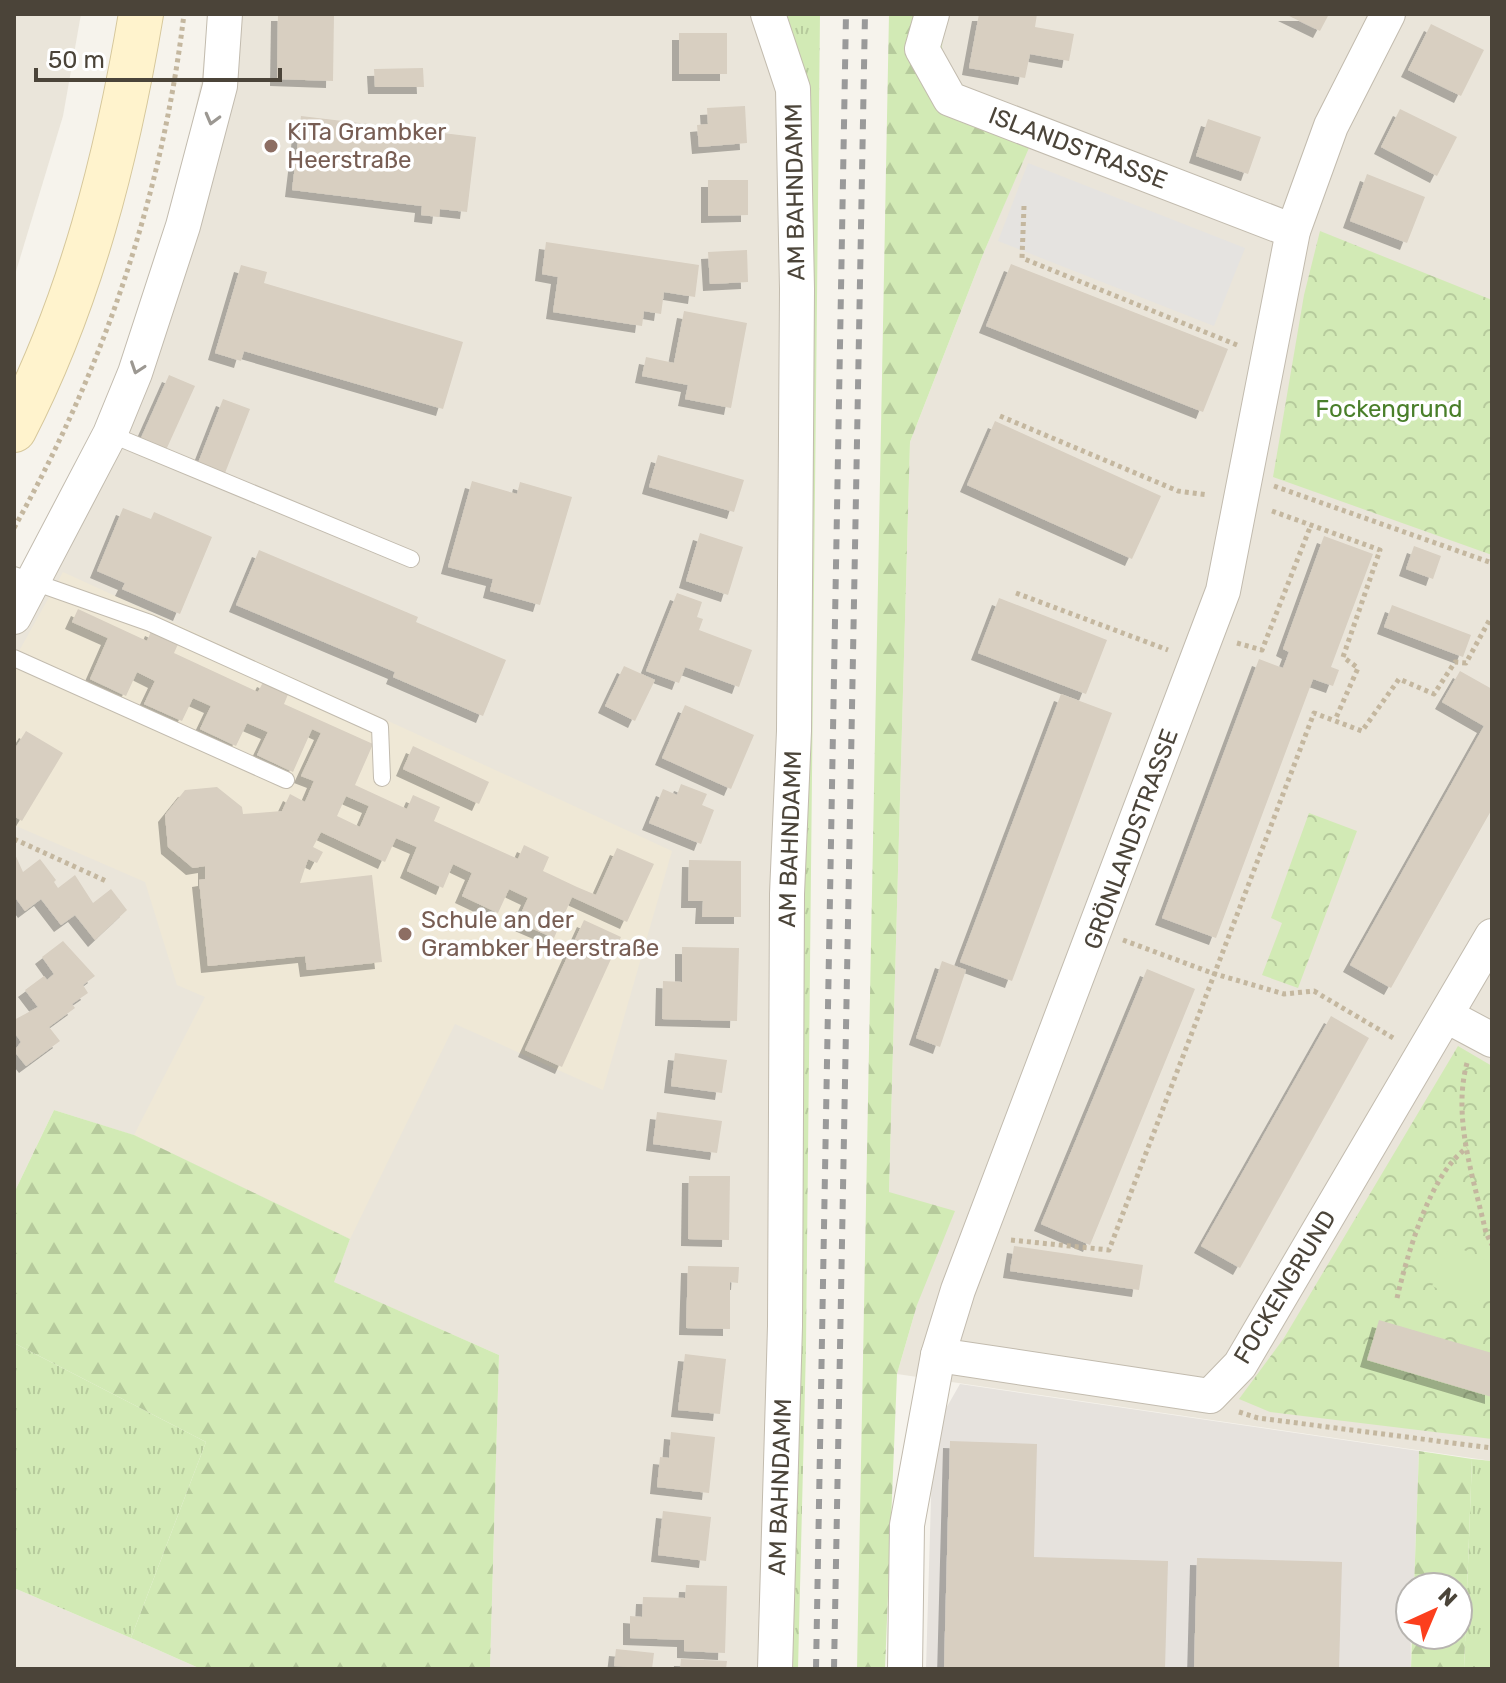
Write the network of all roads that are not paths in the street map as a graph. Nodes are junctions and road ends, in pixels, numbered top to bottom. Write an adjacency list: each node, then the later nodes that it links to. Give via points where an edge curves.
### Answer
1 (141, 14): 7 (main road, via 100,210 61,321)
2 (225, 14): 8 (street, one-way to 8, via 220,86 183,226)
3 (768, 14): 18 (street, AM BAHNDAMM, via 793,89 797,289 785,1326)
4 (932, 14): 6 (street, ISLANDSTRASSE, via 922,49 950,99)
5 (1388, 14): 6 (street, GRÖNLANDSTRASSE, via 1331,126)
6 (1293, 231): 17 (street, GRÖNLANDSTRASSE, via 1223,591)
7 (14, 430)
8 (110, 434): 9 (lane); 10 (street)
9 (411, 559)
10 (23, 580): 11 (street); 13 (lane, via 150,623 380,727)
11 (14, 617)
12 (14, 658): 14 (lane)
13 (382, 778)
14 (286, 780)
15 (1492, 936): 16 (street, FOCKENGRUND)
16 (1472, 1029): 17 (street, FOCKENGRUND, via 1423,1056 1240,1365 1210,1396)
17 (938, 1355): 19 (street, GRÖNLANDSTRASSE, via 907,1525)
18 (775, 1669)
19 (905, 1669)

